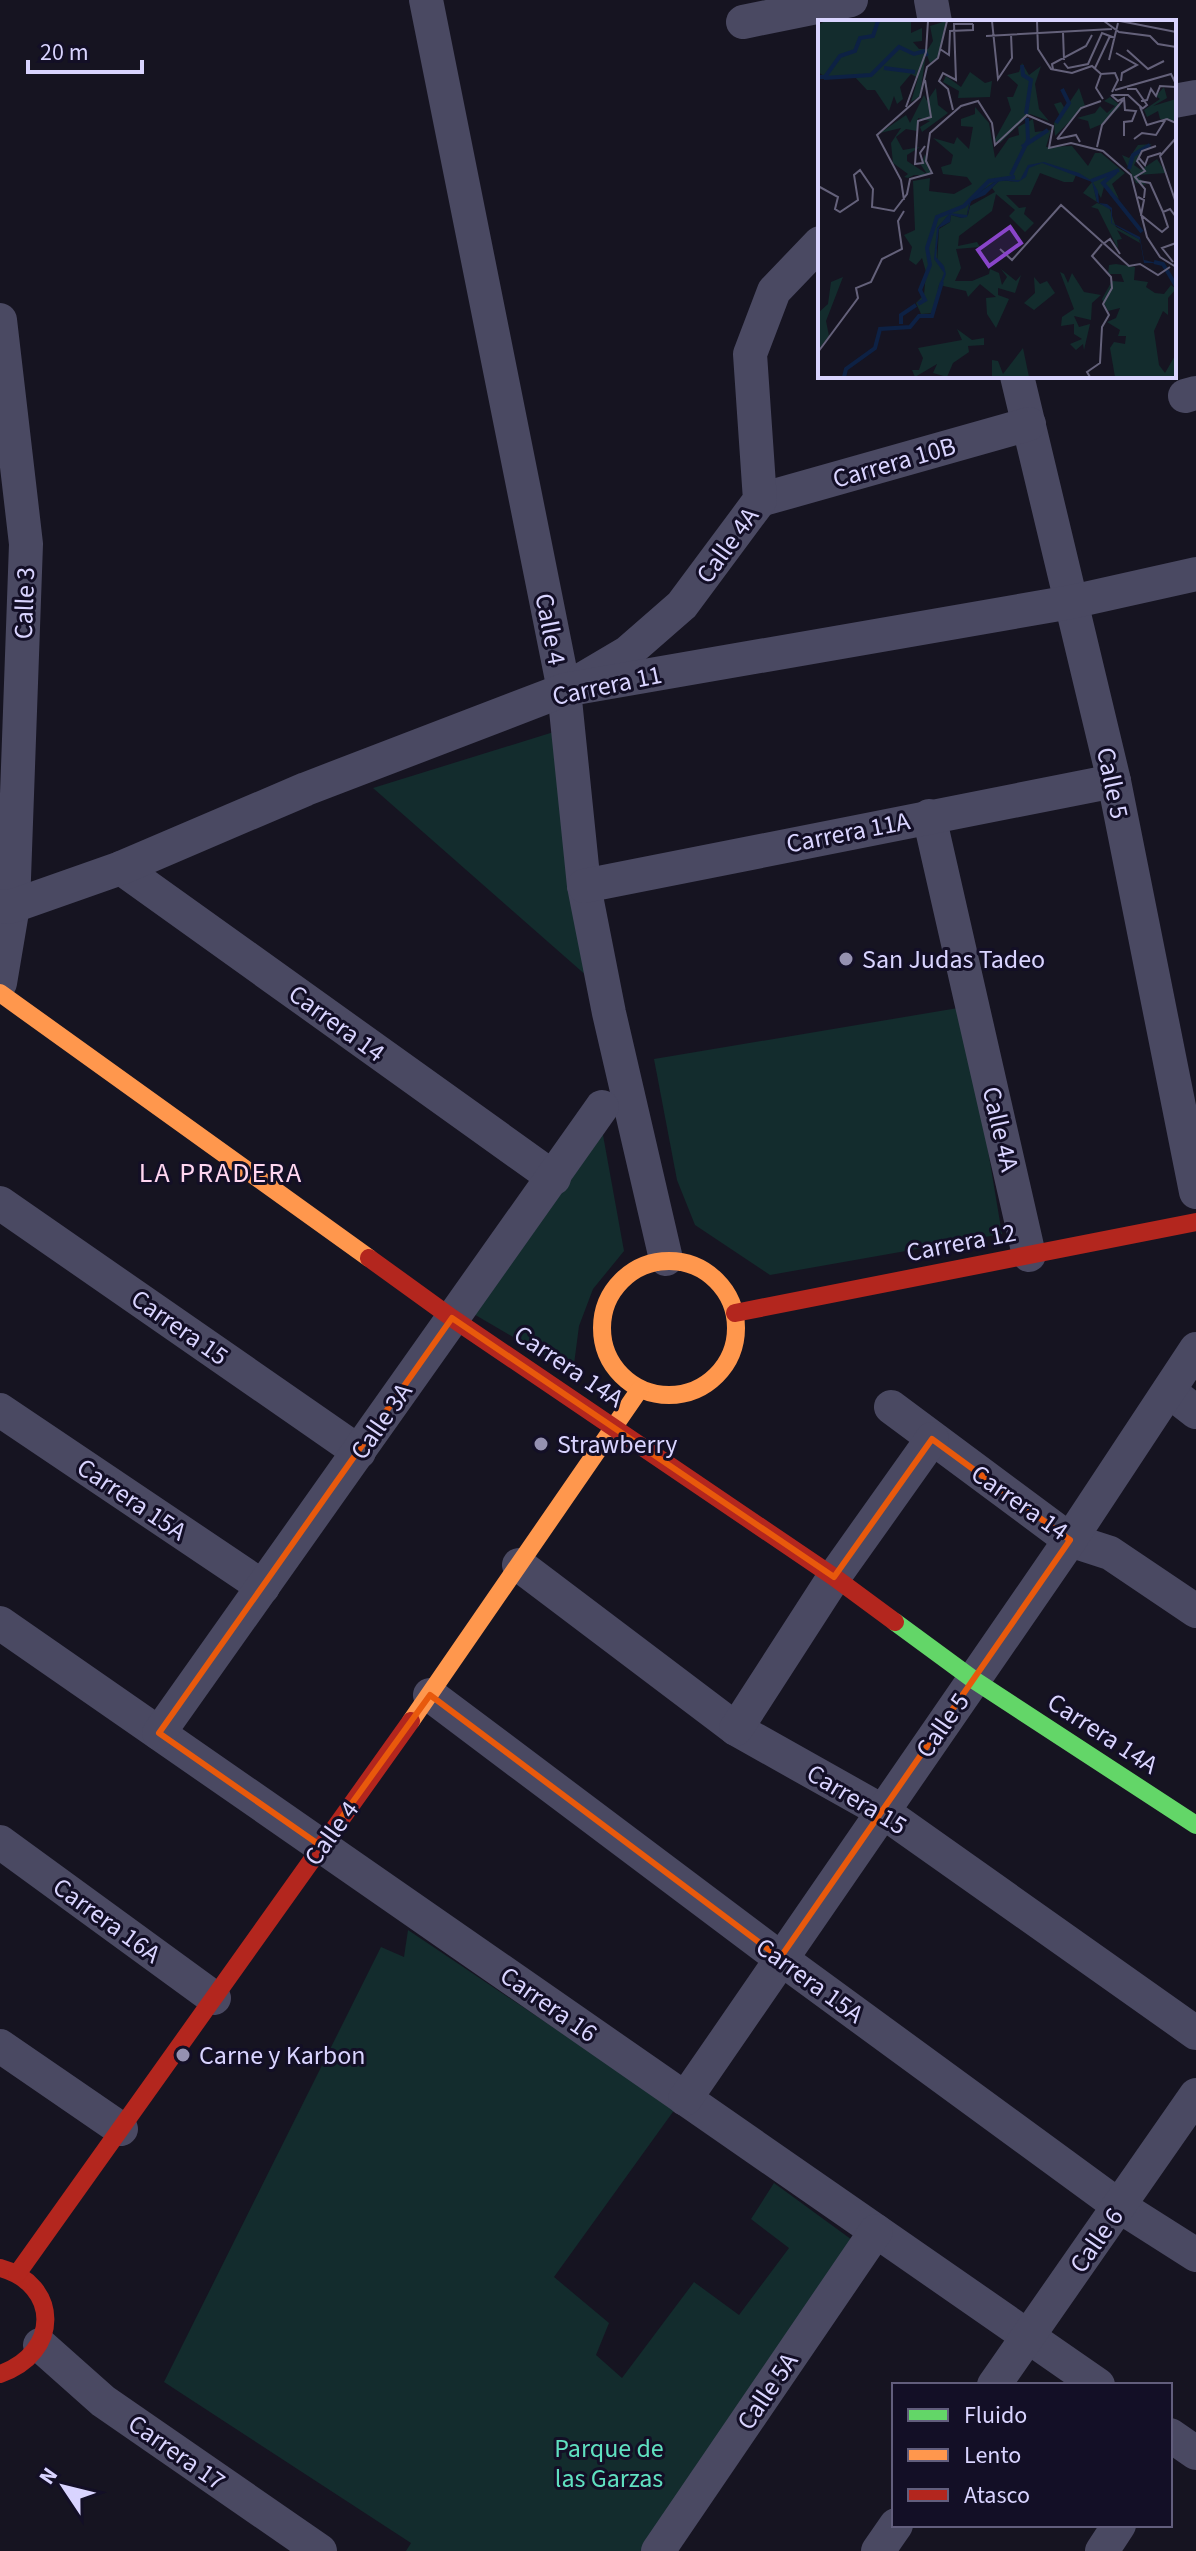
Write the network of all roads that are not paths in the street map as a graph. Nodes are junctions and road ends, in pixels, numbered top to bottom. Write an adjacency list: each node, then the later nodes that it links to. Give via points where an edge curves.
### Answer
1 (426, 0): 15 (street, Calle 4)
2 (851, 0): 5 (street)
3 (931, 0): 4 (street)
4 (935, 20)
5 (743, 22)
6 (1196, 97): 7 (street)
7 (1176, 101)
8 (818, 245): 12 (street, Calle 4A, via 774,291 750,354)
9 (1, 329): 20 (street, Calle 3, via 26,544)
10 (1018, 378): 11 (street, Calle 5)
11 (1029, 424): 12 (street, Carrera 10B); 14 (street, Calle 5)
12 (760, 500): 15 (street, Calle 4A, via 682,605 627,653)
13 (1196, 574): 14 (street, Carrera 11)
14 (1071, 602): 15 (street, Carrera 11); 16 (street, Calle 5)
15 (564, 690): 18 (street, Carrera 11, via 306,789); 19 (street, Calle 4)
16 (1114, 781): 17 (street, Carrera 11A); 25 (street, Calle 5)
17 (929, 816): 19 (street, Carrera 11A); 28 (street, Calle 4A)
18 (121, 868): 20 (street, Carrera 11); 24 (street, Carrera 14)
19 (584, 886): 29 (street, Calle 4)
20 (7, 907): 21 (street, Calle 3)
21 (0, 983)
22 (0, 993): 31 (main road, Carrera 14A)
23 (602, 1107): 24 (street, Calle 3A)
24 (554, 1178): 31 (street, Calle 3A)
25 (1196, 1192)
26 (0, 1203): 40 (street, Carrera 15)
27 (1196, 1222): 28 (main road, Carrera 12)
28 (1029, 1255): 30 (main road, Carrera 12)
29 (666, 1259): 30 (main road, via 690,1262 711,1274); 33 (main road, via 637,1267 615,1287 603,1314 603,1344 616,1371)
30 (735, 1313): 33 (main road, via 736,1338 727,1361 711,1380 689,1393 664,1396)
31 (452, 1318): 38 (main road, Carrera 14A); 40 (street, Calle 3A)
32 (1196, 1349): 34 (street, Calle 5)
33 (640, 1389): 38 (main road, Calle 4)
34 (1169, 1391): 37 (street); 41 (street, Calle 5)
35 (891, 1407): 39 (street, Carrera 14)
36 (0, 1410): 44 (street, Carrera 15A)
37 (1196, 1412)
38 (613, 1427): 42 (main road, Calle 4); 43 (main road, Carrera 14A)
39 (932, 1439): 41 (street, Carrera 14); 43 (street)
40 (359, 1452): 44 (street, Calle 3A)
41 (1070, 1540): 45 (street, Carrera 14, via 1110,1553); 47 (street, Calle 5)
42 (519, 1565): 48 (main road, Calle 4); 49 (street, Carrera 15)
43 (834, 1577): 47 (main road, Carrera 14A); 49 (street)
44 (263, 1587): 50 (street, Calle 3A)
45 (1196, 1611)
46 (0, 1623): 50 (street, Carrera 16)
47 (974, 1680): 51 (street, Calle 5); 52 (main road, Carrera 14A)
48 (430, 1695): 54 (main road, Calle 4); 55 (street, Carrera 15A)
49 (736, 1729): 51 (street, Carrera 15)
50 (159, 1733): 54 (street, Carrera 16)
51 (882, 1811): 55 (street, Calle 5); 57 (street, Carrera 15)
52 (1196, 1825)
53 (0, 1842): 56 (street, Carrera 16A)
54 (321, 1846): 56 (main road, Calle 4); 60 (street, Carrera 16)
55 (780, 1958): 60 (street, Calle 5); 62 (street, Carrera 15A)
56 (214, 1998): 61 (main road, Calle 4)
57 (1196, 2033)
58 (0, 2046): 61 (street)
59 (1196, 2095): 62 (street, Calle 6)
60 (685, 2099): 63 (street, Carrera 16)
61 (121, 2129): 65 (main road, Calle 4)
62 (1119, 2206): 64 (street, Carrera 15A); 66 (street, Calle 6)
63 (876, 2231): 66 (street, Carrera 16); 74 (street, Calle 5A)
64 (1196, 2255)
65 (9, 2271): 67 (main road, via 33,2286 43,2305 46,2325)
66 (1028, 2337): 69 (street, Calle 6); 70 (street, Carrera 16)
67 (40, 2345): 68 (main road, via 28,2361); 73 (street, Carrera 17, via 103,2401)
68 (0, 2374)
69 (995, 2383)
70 (1095, 2383)
71 (895, 2527): 75 (street)
72 (1118, 2527): 76 (street)
73 (320, 2551)
74 (658, 2551)
75 (878, 2551)
76 (1102, 2551)

